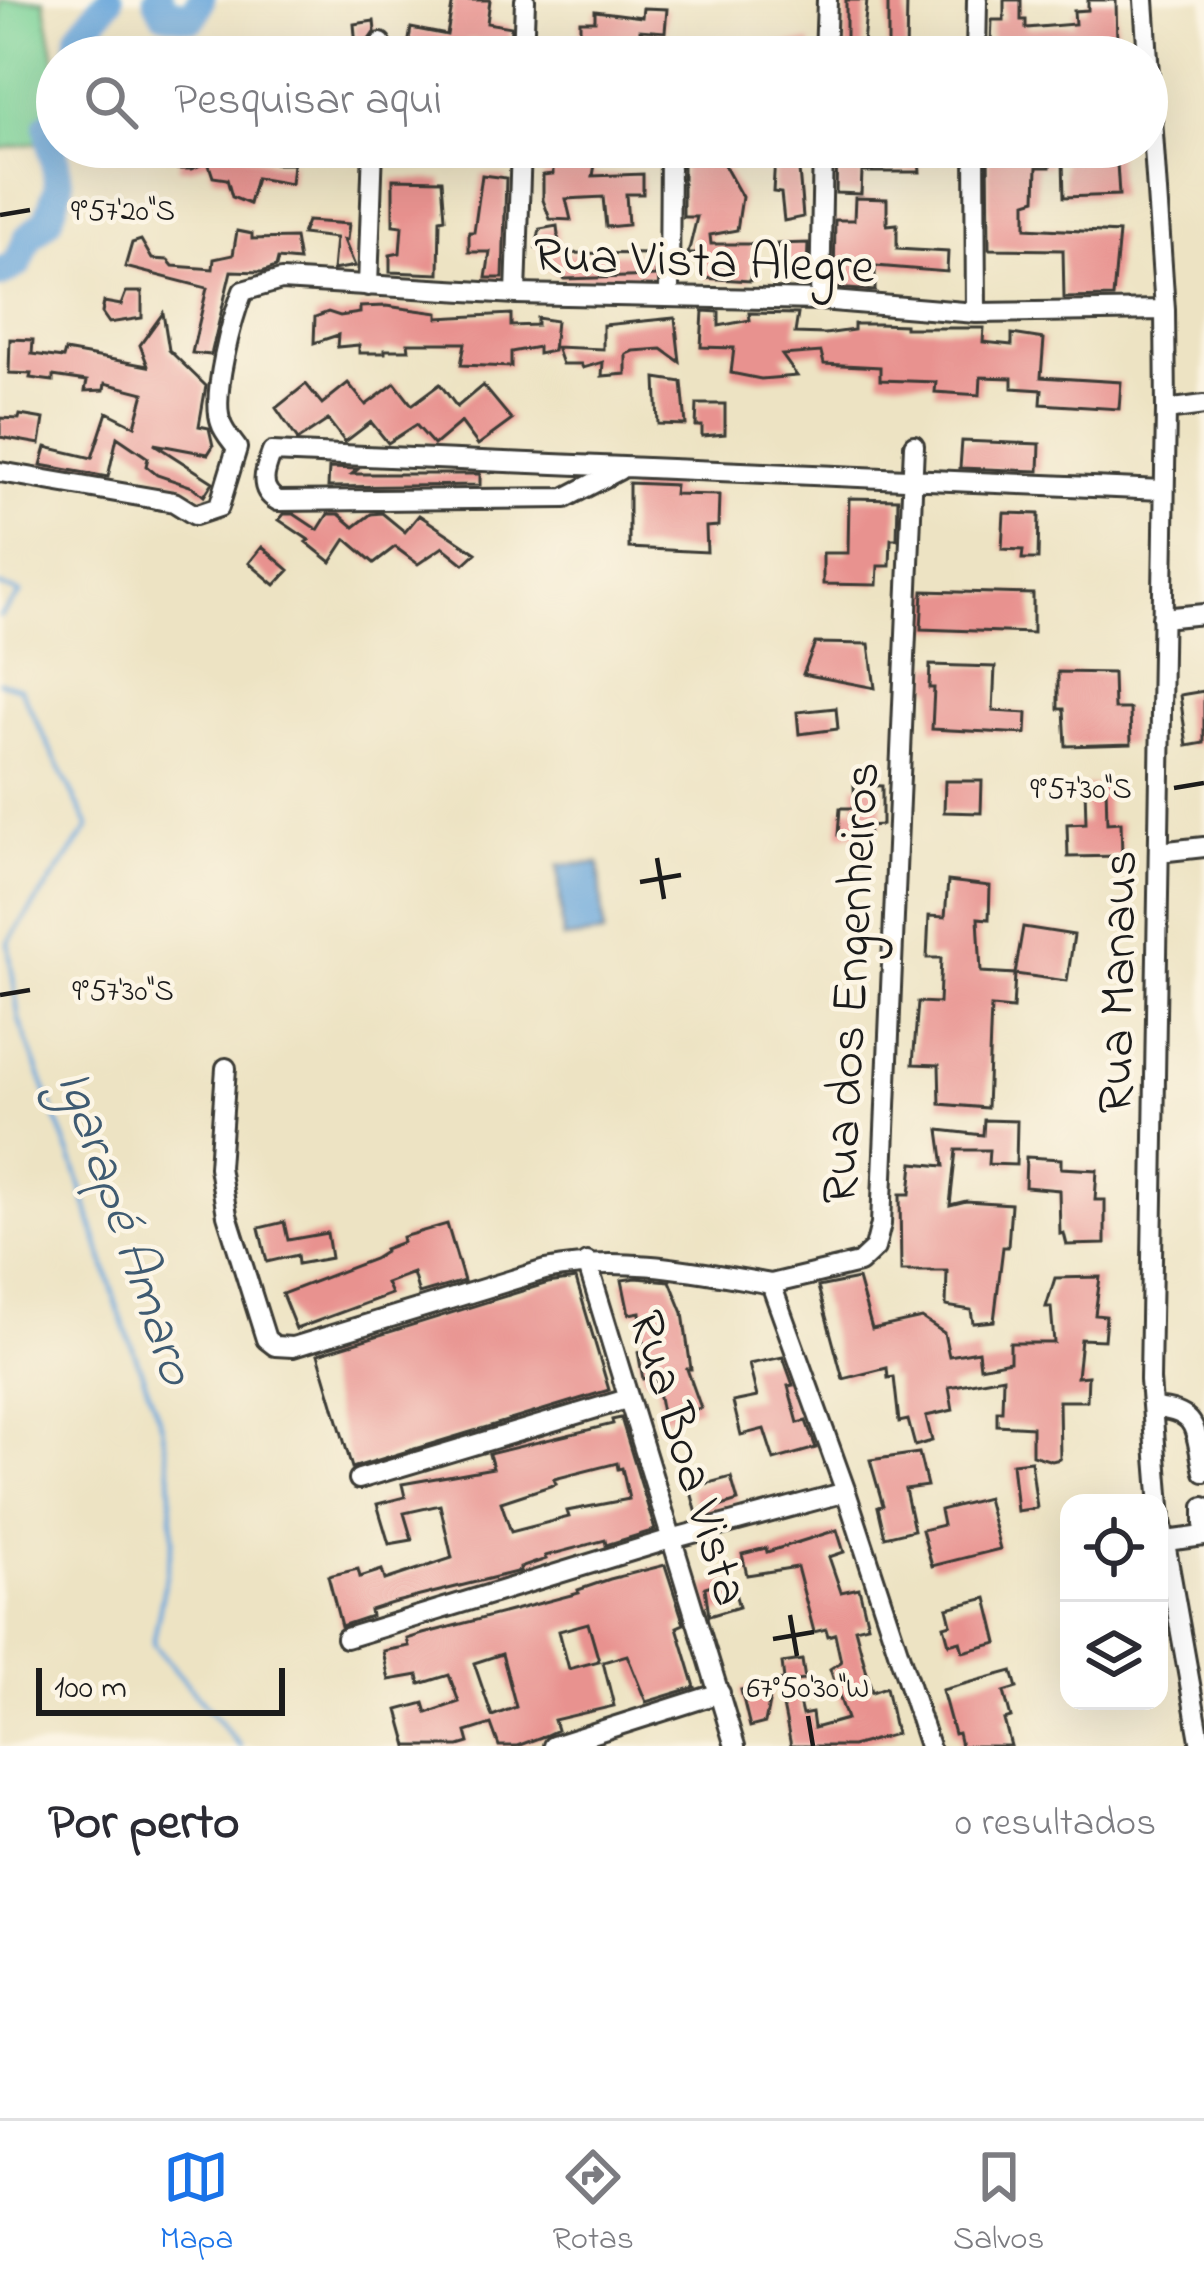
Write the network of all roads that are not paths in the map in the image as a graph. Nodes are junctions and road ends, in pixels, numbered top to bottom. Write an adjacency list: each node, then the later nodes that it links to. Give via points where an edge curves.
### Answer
1 (525, 0): 5 (street)
2 (826, 0): 6 (street)
3 (976, 0): 7 (street)
4 (1144, 0): 8 (street, Rua Manaus)
5 (524, 36)
6 (825, 36)
7 (976, 36)
8 (1146, 36)
9 (372, 168): 15 (street)
10 (519, 168): 17 (street)
11 (670, 168): 16 (street)
12 (823, 168): 18 (street)
13 (975, 168): 20 (street)
14 (1155, 168): 19 (street, Rua Manaus)
15 (368, 286): 17 (street, Rua Vista Alegre); 25 (street, Rua Vista Alegre, via 281,280 243,291 224,356 219,422 237,448 219,507 195,515 174,502)
16 (669, 294): 17 (street, Rua Vista Alegre); 18 (street, Rua Vista Alegre)
17 (516, 295)
18 (820, 300): 20 (street, Rua Vista Alegre)
19 (1165, 310): 20 (street, Rua Vista Alegre); 22 (street, Rua Manaus)
20 (976, 313)
21 (1204, 405): 22 (street)
22 (1166, 410): 27 (street, Rua Manaus)
23 (914, 446): 26 (street, Rua dos Engenheiros)
24 (619, 470): 24 (street, via 272,452 263,473 278,501 565,498); 26 (street)
25 (0, 472)
26 (912, 482): 27 (street); 34 (street, Rua dos Engenheiros, via 880,1224 874,1249 860,1263)
27 (1163, 490): 29 (street, Rua Manaus)
28 (1204, 614): 29 (street)
29 (1162, 618): 31 (street, Rua Manaus)
30 (1204, 847): 31 (street)
31 (1159, 852): 36 (street, Rua Manaus)
32 (226, 1068): 33 (street, via 219,1167 227,1215 266,1339 275,1346)
33 (587, 1262): 34 (street); 35 (street, Rua Boa Vista)
34 (771, 1284): 39 (street)
35 (627, 1399): 38 (street); 44 (street, Rua Boa Vista)
36 (1153, 1408): 37 (street, via 1189,1417); 40 (street, Rua Manaus)
37 (1204, 1472)
38 (359, 1480)
39 (846, 1492): 44 (street); 51 (street)
40 (1161, 1494)
41 (1204, 1507): 42 (street)
42 (1204, 1525)
43 (1204, 1536): 45 (street)
44 (671, 1539): 47 (street); 48 (street, Rua Boa Vista)
45 (1168, 1541)
46 (1168, 1553): 52 (street, Rua Manaus)
47 (346, 1638)
48 (720, 1694): 49 (street); 50 (street, Rua Boa Vista)
49 (553, 1746)
50 (735, 1746)
51 (929, 1746)
52 (1201, 1746)

